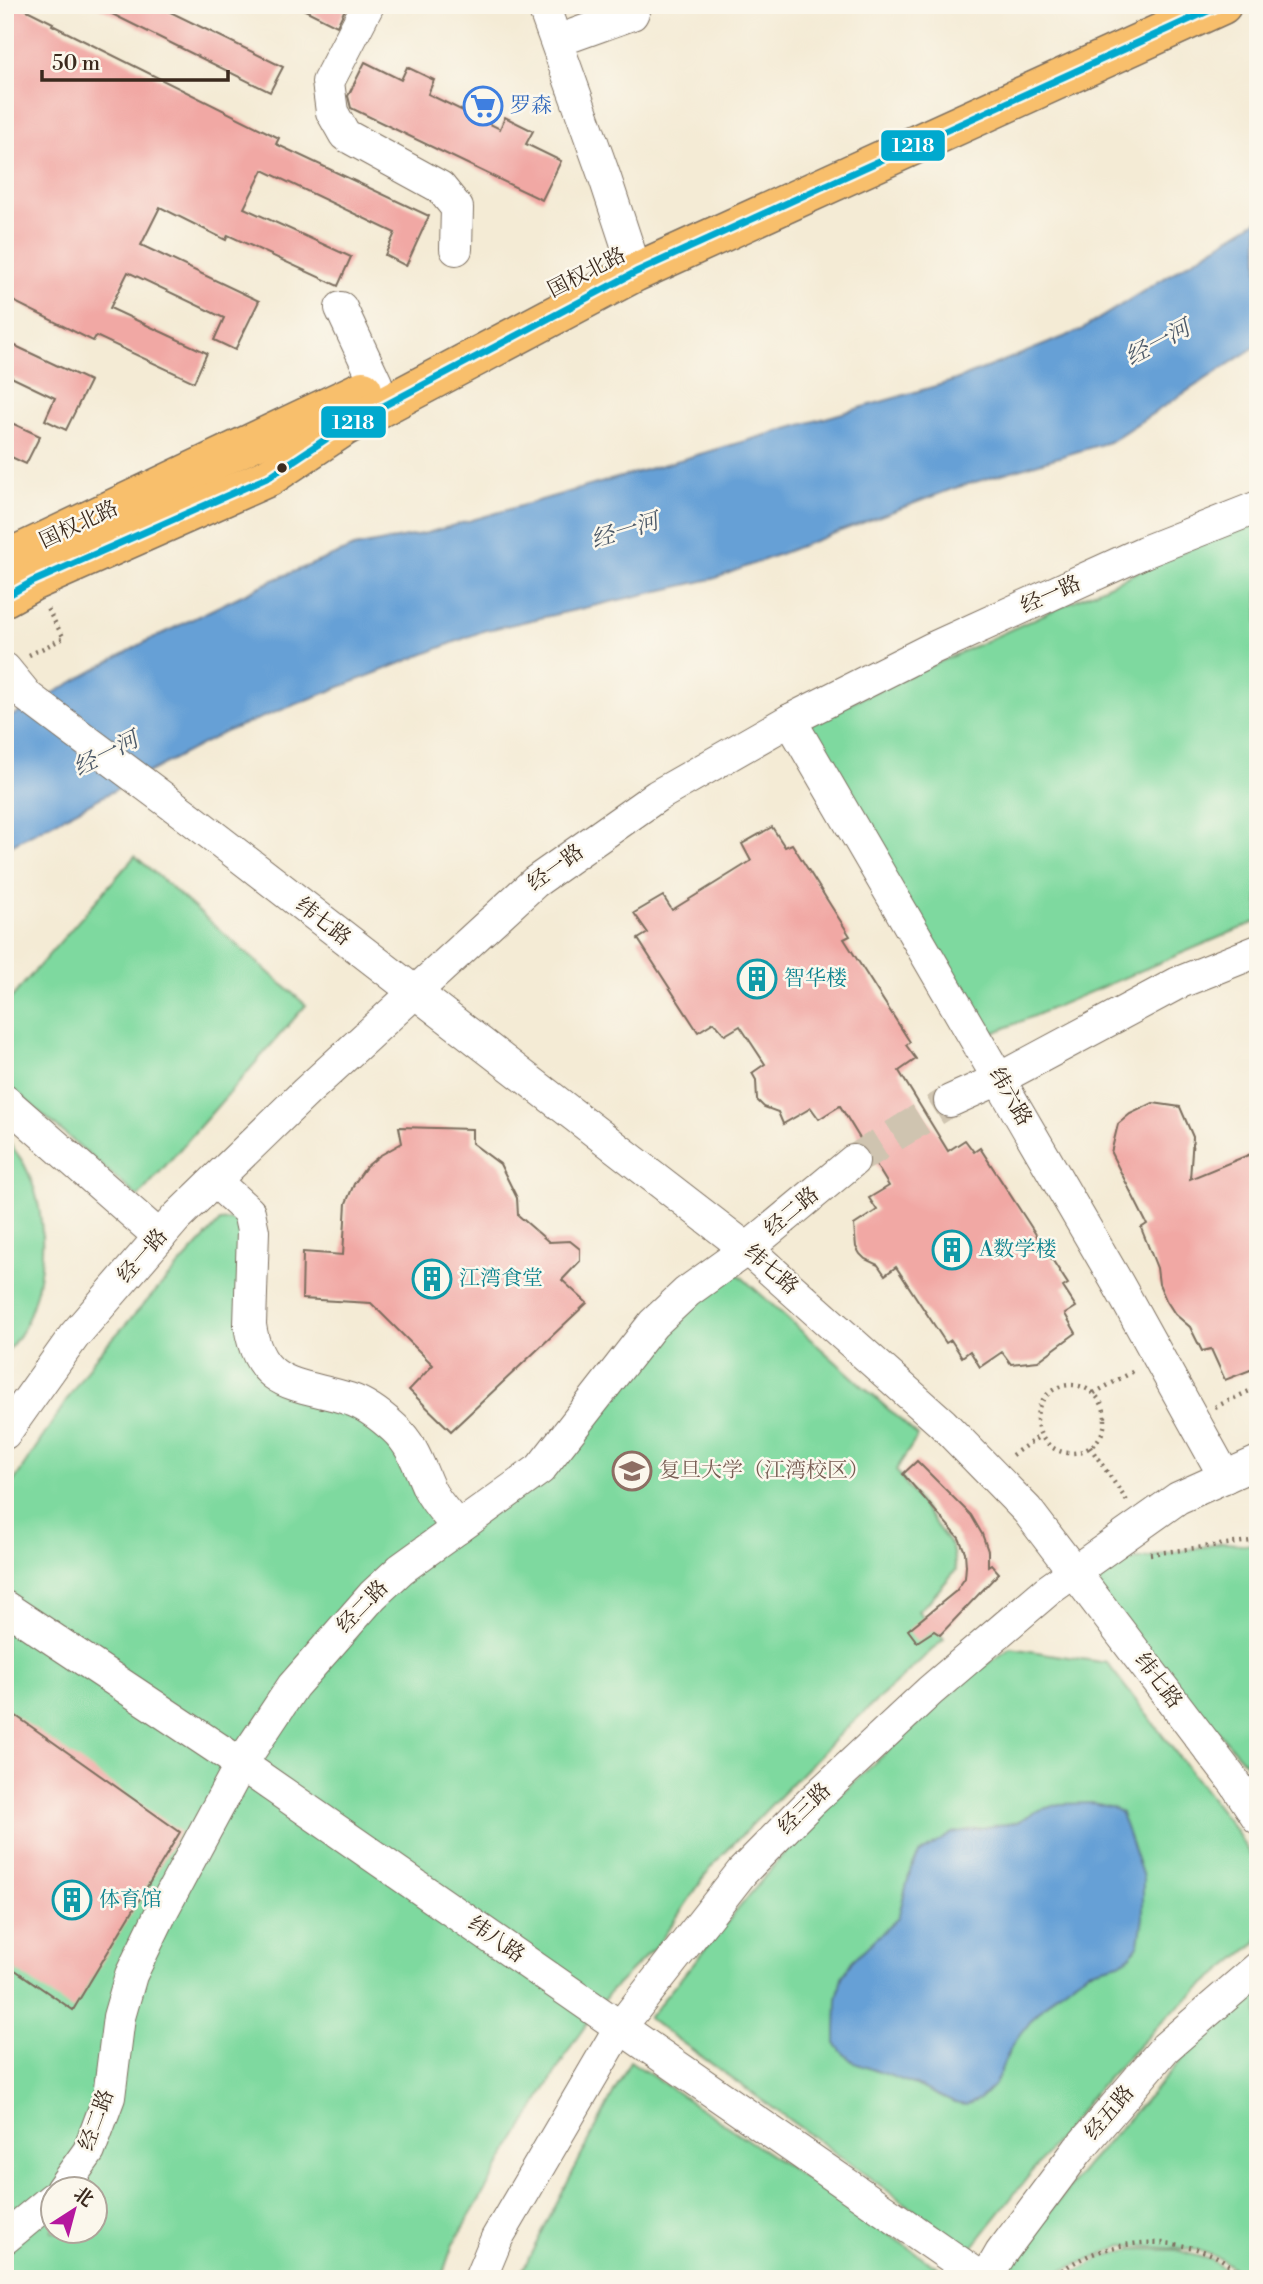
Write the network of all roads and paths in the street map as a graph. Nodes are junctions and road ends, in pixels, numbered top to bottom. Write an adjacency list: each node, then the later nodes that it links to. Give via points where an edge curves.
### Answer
1 (368, 5): 7 (street, via 328,82 332,112 345,135 440,187 457,208)
2 (543, 5): 6 (street)
3 (636, 5): 6 (street, via 632,15)
4 (1178, 5): 8 (main road, 国权北路)
5 (1222, 5): 8 (main road, 国权北路)
6 (557, 41): 8 (street)
7 (456, 249)
8 (632, 261): 10 (main road, 国权北路); 13 (main road, 国权北路, via 344,426 269,477)
9 (341, 308): 10 (street)
10 (376, 383): 12 (main road, 国权北路)
11 (1258, 507): 15 (street, 经一路, via 1144,552 933,648)
12 (5, 560)
13 (5, 597)
14 (5, 668): 17 (street, 纬七路, via 28,697)
15 (790, 720): 17 (street, 经一路, via 657,796 535,882); 18 (street, 纬六路)
16 (1258, 951): 18 (street, via 1178,984)
17 (413, 992): 22 (street, 经一路); 24 (street, 纬七路)
18 (999, 1079): 20 (street); 25 (street, 纬六路)
19 (5, 1101): 23 (street)
20 (950, 1101)
21 (853, 1161): 24 (street, 经二路)
22 (215, 1181): 23 (street, 经一路); 34 (street, via 249,1212 253,1231 250,1325 259,1355 289,1384 352,1399 396,1430)
23 (160, 1237): 29 (street, 经一路, via 74,1336)
24 (747, 1249): 34 (street, 经二路, via 687,1292 653,1324 540,1469); 37 (street, 纬七路, via 942,1423 1027,1510)
25 (1159, 1357): 27 (path); 28 (street, 纬六路)
26 (1258, 1387): 28 (path)
27 (1094, 1393): 30 (path, via 1105,1411 1105,1428); 30 (path, via 1074,1384 1052,1389 1036,1417 1040,1436 1057,1451 1069,1454)
28 (1192, 1417): 32 (street, 纬六路)
29 (5, 1433)
30 (1090, 1447): 33 (path)
31 (1258, 1462): 32 (street, 经三路)
32 (1225, 1477): 33 (street, 经三路, via 1178,1498)
33 (1143, 1524): 37 (street, 经三路)
34 (458, 1528): 39 (street, 经二路, via 373,1595 293,1686)
35 (1258, 1540): 36 (path)
36 (1141, 1555)
37 (1076, 1571): 40 (street, 纬七路); 42 (street, 经三路, via 930,1691 811,1802 742,1872)
38 (5, 1606): 39 (street, 纬八路)
39 (241, 1764): 42 (street, 纬八路); 43 (street, 经二路, via 131,1975 119,2017 109,2097 89,2151)
40 (1258, 1818)
41 (1258, 1968): 47 (street, 经五路, via 1165,2048 1078,2150)
42 (621, 2026): 46 (street, 经三路, via 504,2226); 47 (street, 纬八路)
43 (71, 2176)
44 (38, 2211): 45 (street)
45 (5, 2238)
46 (480, 2279)
47 (984, 2279)
48 (1051, 2279): 49 (path, via 1093,2254 1151,2243 1198,2250 1221,2259)
49 (1247, 2279)

